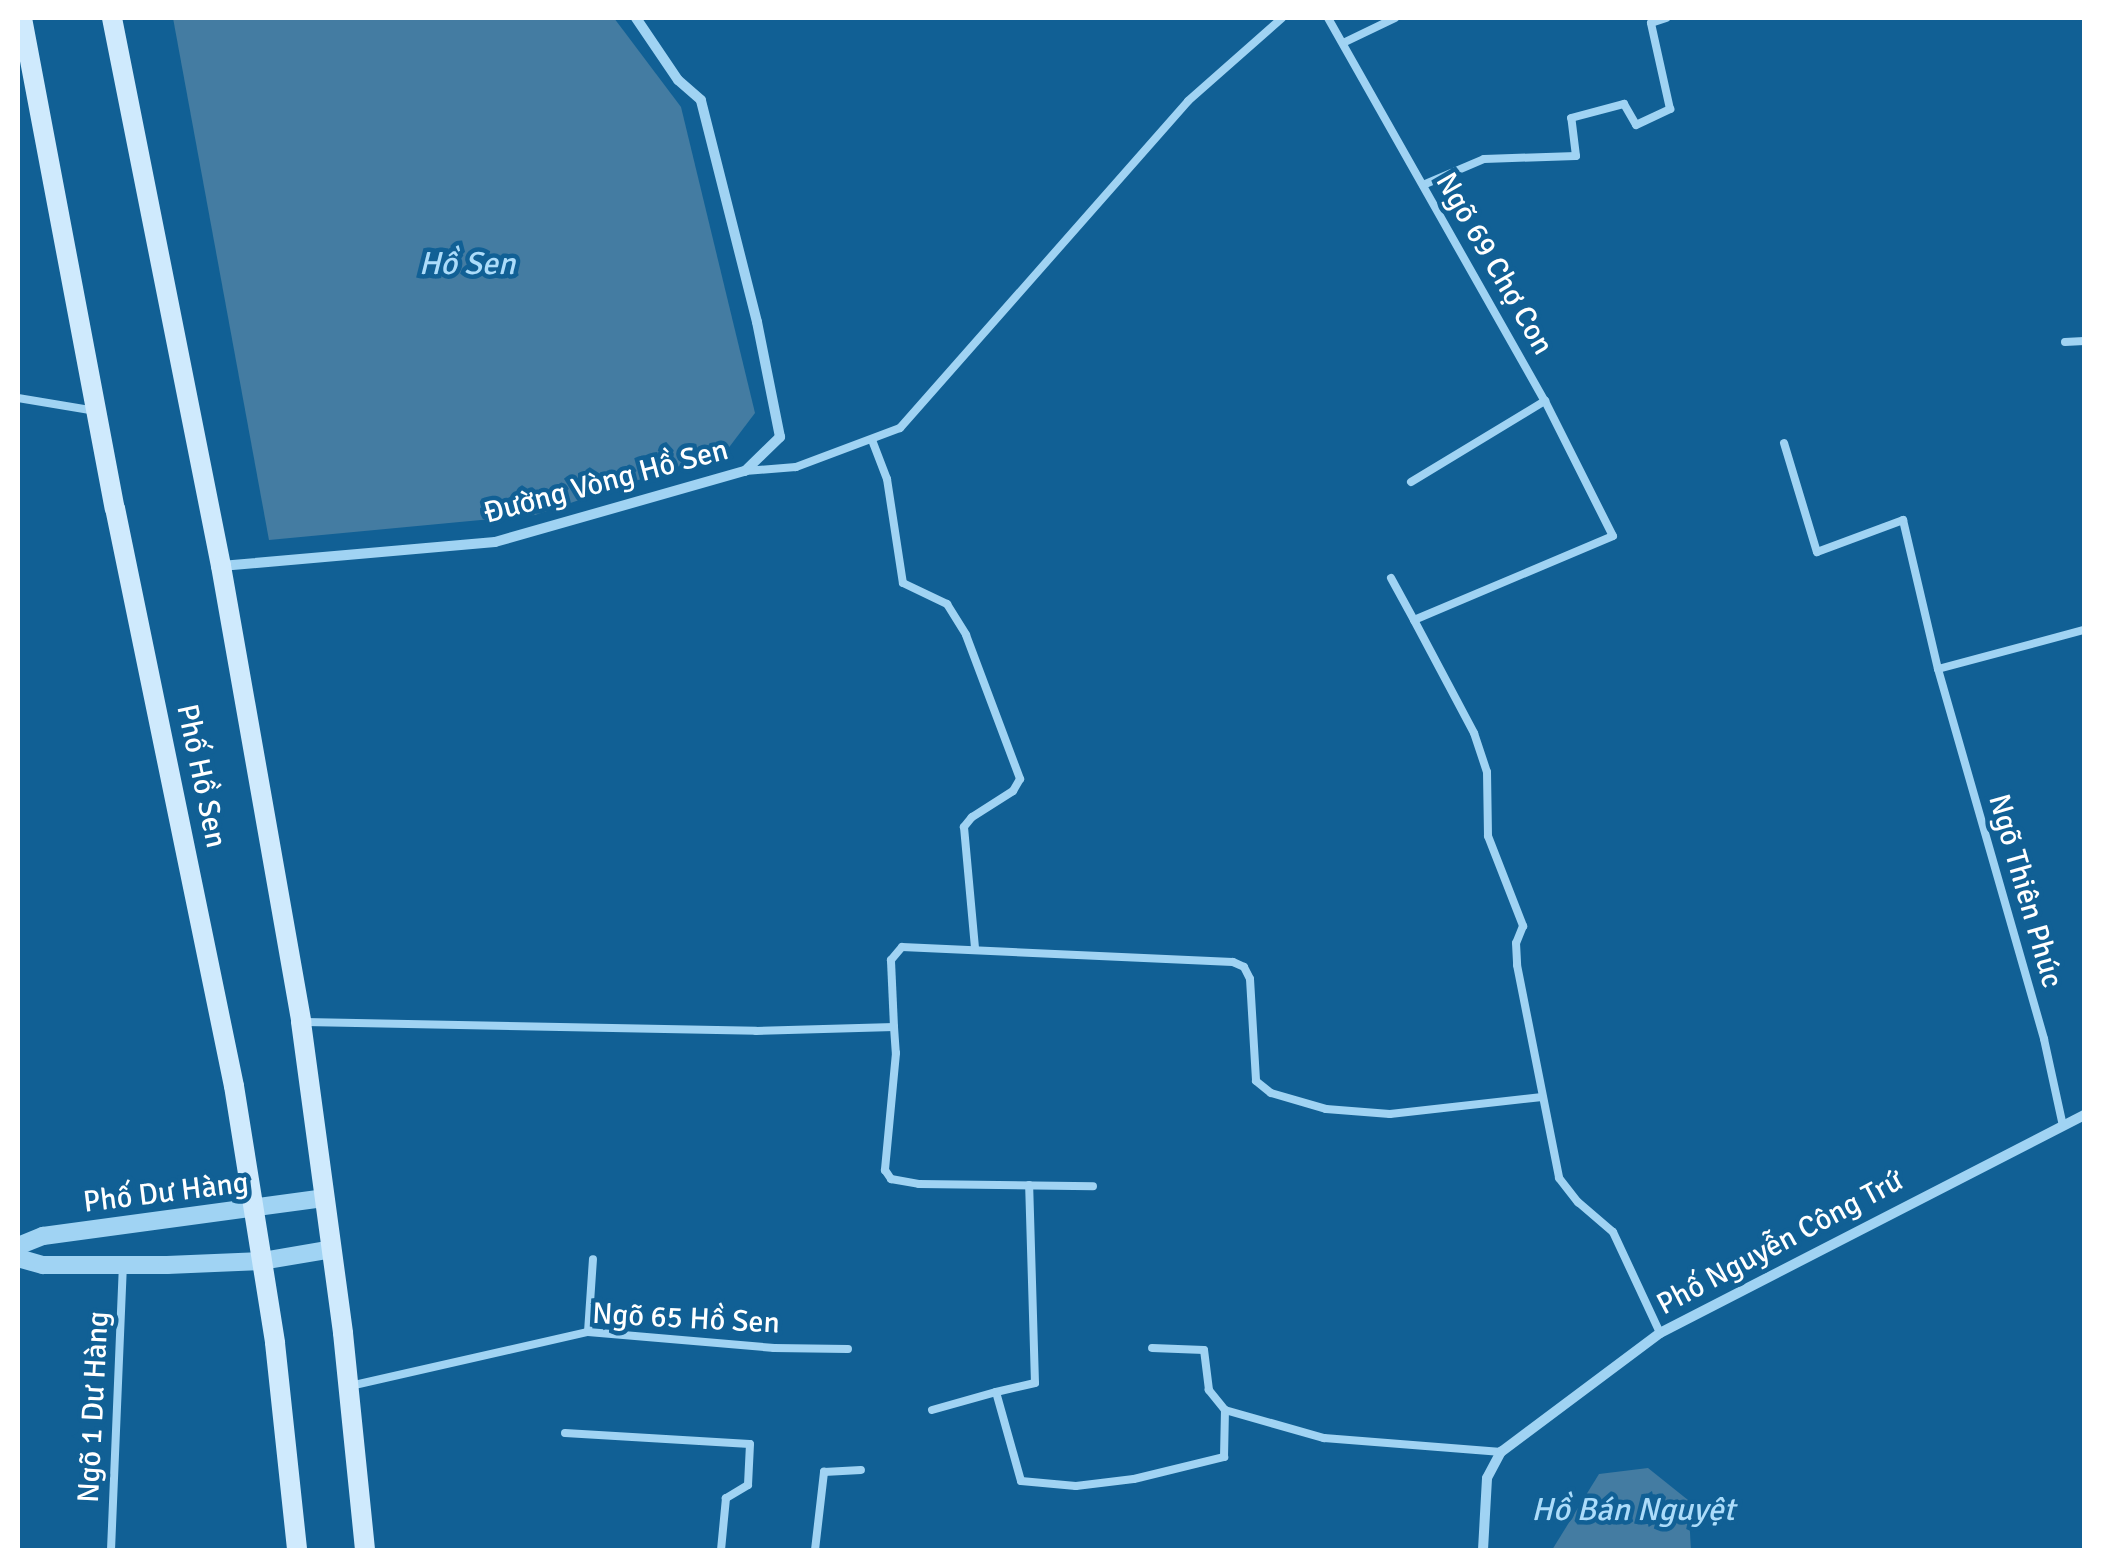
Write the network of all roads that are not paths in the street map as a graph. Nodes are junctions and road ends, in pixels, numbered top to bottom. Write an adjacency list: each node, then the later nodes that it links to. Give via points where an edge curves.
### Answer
1 (22, 18): 14 (main road, Phố Hồ Sen)
2 (112, 18): 19 (main road, Phố Hồ Sen)
3 (636, 18): 17 (street, Đường Vòng Hồ Sen, via 678,80 700,100 758,322 780,438)
4 (1282, 18): 15 (lane, via 1188,102 900,428)
5 (1328, 18): 8 (lane, Ngõ 69 Chợ Con)
6 (1394, 18): 8 (lane)
7 (1666, 18): 9 (lane, via 1651,23 1670,108 1636,125 1624,104 1571,118 1576,156 1484,160)
8 (1343, 44): 9 (lane, Ngõ 69 Chợ Con)
9 (1423, 186): 13 (lane, Ngõ 69 Chợ Con)
10 (2084, 341): 11 (lane)
11 (2065, 342)
12 (18, 398): 14 (lane)
13 (1546, 401): 18 (lane); 21 (lane, Ngõ 69 Chợ Con, via 1613,536)
14 (96, 411): 33 (main road, Phố Hồ Sen)
15 (872, 440): 17 (lane, via 796,468); 24 (lane, via 887,479 903,583 947,604 966,636 1020,780 964,827)
16 (1784, 443): 23 (lane, Ngõ Thiên Phúc, via 1816,552 1903,520)
17 (745, 471): 19 (street, Đường Vòng Hồ Sen, via 495,542)
18 (1411, 482)
19 (221, 566): 25 (main road, Phố Hồ Sen)
20 (1391, 578): 21 (lane)
21 (1414, 620): 27 (lane, via 1474,733 1486,772 1488,836 1523,926 1516,965)
22 (2084, 630): 23 (lane)
23 (1938, 669): 29 (lane, Ngõ Thiên Phúc)
24 (975, 948): 26 (lane, via 902,948 891,960); 27 (lane, via 1244,967 1256,1081 1271,1093 1326,1109 1390,1114)
25 (301, 1022): 26 (lane, via 756,1032); 32 (main road, Phố Hồ Sen)
26 (894, 1027): 30 (lane, via 885,1170 891,1179)
27 (1542, 1096): 41 (lane, via 1560,1178 1613,1232)
28 (2084, 1116): 29 (street, Phố Nguyễn Công Trứ)
29 (2063, 1126): 41 (street, Phố Nguyễn Công Trứ)
30 (1029, 1185): 31 (lane); 45 (lane, via 1035,1383)
31 (1093, 1186)
32 (324, 1198): 33 (street, Phố Dư Hàng); 35 (main road, Phố Hồ Sen)
33 (254, 1210): 34 (street, Phố Dư Hàng, via 43,1236); 38 (main road, Phố Hồ Sen)
34 (18, 1246)
35 (332, 1249): 38 (street); 44 (main road, Phố Hồ Sen)
36 (18, 1258): 39 (street)
37 (593, 1259): 40 (lane)
38 (262, 1261): 39 (street); 52 (main road, Phố Hồ Sen)
39 (123, 1264): 51 (lane, Ngõ 1 Dư Hàng)
40 (588, 1332): 42 (lane, Ngõ 65 Hồ Sen); 44 (lane, Ngõ 65 Hồ Sen)
41 (1660, 1333): 49 (street, Phố Nguyễn Công Trứ)
42 (848, 1348)
43 (1152, 1348): 47 (lane, via 1204,1350 1209,1390)
44 (346, 1387): 53 (main road, Phố Hồ Sen)
45 (996, 1392): 46 (lane); 47 (lane, via 1021,1481 1076,1486 1224,1457)
46 (932, 1410)
47 (1224, 1410): 49 (lane, via 1324,1438)
48 (565, 1433): 54 (lane, via 750,1444 748,1486 726,1498)
49 (1501, 1452): 56 (street, via 1487,1478)
50 (861, 1470): 55 (lane, via 824,1472)
51 (110, 1550)
52 (297, 1550)
53 (365, 1550)
54 (722, 1550)
55 (815, 1550)
56 (1483, 1550)

